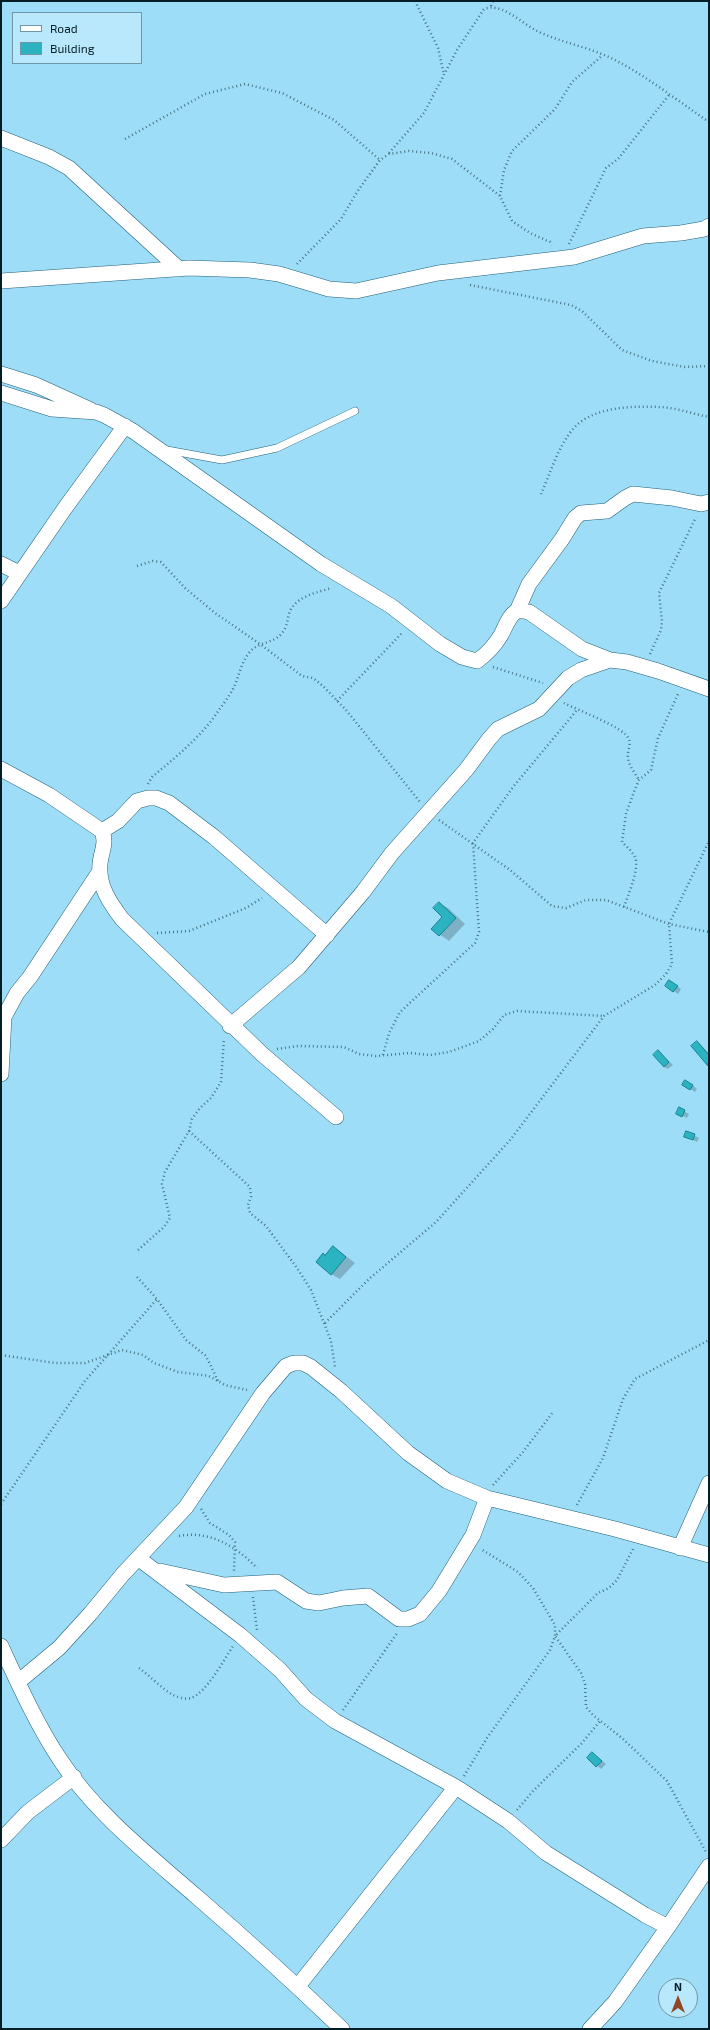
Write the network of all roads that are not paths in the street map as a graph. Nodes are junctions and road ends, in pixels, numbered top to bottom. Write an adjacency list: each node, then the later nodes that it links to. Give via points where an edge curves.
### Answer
1 (1, 138): 3 (street, via 69,168)
2 (709, 226): 3 (street, via 704,230 643,236 574,257 438,273 356,291 329,289 279,274 250,270)
3 (179, 269): 4 (street)
4 (1, 281)
5 (1, 374): 8 (street, via 72,400)
6 (1, 393): 8 (street, via 52,409)
7 (355, 411): 10 (lane, via 277,448 222,460)
8 (96, 412): 9 (street)
9 (125, 426): 10 (street); 13 (street)
10 (159, 449): 15 (street, via 321,564 391,606 462,658 478,661 487,655 511,616)
11 (705, 503): 15 (street, via 633,494 607,511 581,513 529,584)
12 (1, 564): 13 (street)
13 (20, 573): 14 (street)
14 (1, 602)
15 (517, 611): 16 (street, via 529,612 582,649)
16 (610, 660): 17 (street, via 647,668); 21 (street, via 581,670 568,678 539,709 498,729)
17 (709, 689)
18 (1, 769): 19 (street, via 49,795)
19 (102, 831): 20 (street, via 104,849); 21 (street, via 118,821 137,801 156,798 169,803 214,837)
20 (100, 871): 22 (street, via 106,896 122,919); 23 (street, via 38,966 16,993 4,1017)
21 (327, 935): 22 (street, via 299,967)
22 (229, 1024): 24 (street)
23 (1, 1074)
24 (336, 1117)
25 (709, 1483): 27 (street)
26 (487, 1498): 27 (street); 29 (street, via 447,1481 408,1453 341,1391 302,1363 286,1366 262,1392 186,1507); 30 (street, via 473,1535 439,1591 420,1614 408,1619 398,1619 368,1596 319,1603 306,1601 277,1582 224,1585)
27 (680, 1548): 28 (street)
28 (709, 1555)
29 (138, 1558): 30 (street); 32 (street, via 59,1648)
30 (153, 1569): 34 (street, via 260,1652 306,1699 335,1721)
31 (1, 1646): 32 (street)
32 (18, 1682): 33 (street, via 61,1761)
33 (74, 1777): 35 (street, via 28,1812); 38 (street, via 124,1833)
34 (456, 1787): 37 (street, via 508,1821 546,1853); 38 (street)
35 (1, 1840)
36 (709, 1866): 37 (street)
37 (668, 1927): 40 (street, via 615,2002)
38 (298, 1986): 39 (street)
39 (342, 2029)
40 (590, 2029)

